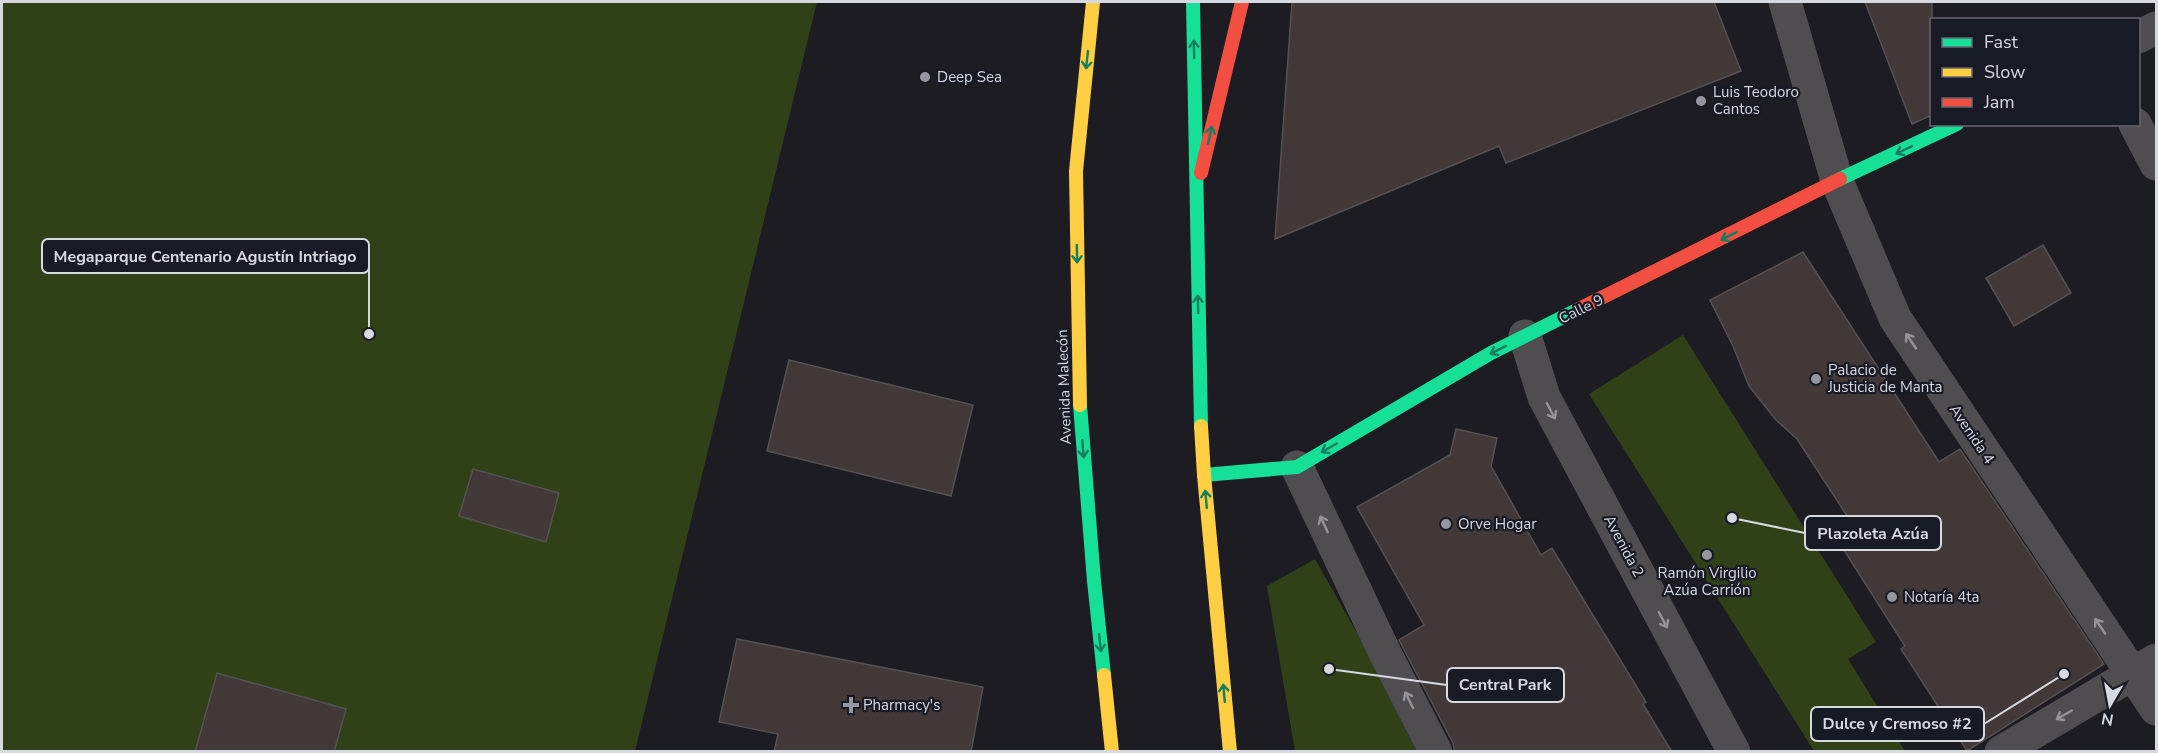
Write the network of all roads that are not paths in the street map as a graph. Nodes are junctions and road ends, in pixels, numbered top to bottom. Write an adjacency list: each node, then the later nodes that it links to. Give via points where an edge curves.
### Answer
1 (1086, 2): 6 (main road, Avenida Malecón)
2 (1093, 2): 6 (main road, Avenida Malecón)
3 (1193, 2): 13 (main road, one-way to 3)
4 (1242, 2): 13 (main road, one-way to 4)
5 (1785, 2): 12 (street, Avenida 4)
6 (1091, 20): 19 (main road, Avenida Malecón, one-way to 19, via 1076,171 1080,408)
7 (2157, 28): 8 (street)
8 (2140, 36)
9 (1953, 126): 12 (main road, Calle 9, one-way to 12)
10 (2136, 126): 11 (street)
11 (2157, 164)
12 (1838, 182): 14 (main road, Calle 9, one-way to 14); 17 (street, Avenida 4, one-way to 12, via 1895,318)
13 (1197, 192): 16 (main road, one-way to 13)
14 (1525, 336): 15 (main road, Calle 9, one-way to 15); 22 (street, Avenida 2, one-way to 22, via 1544,397)
15 (1297, 467): 16 (main road, Calle 9); 21 (street, one-way to 15)
16 (1204, 475): 20 (main road, one-way to 16)
17 (2145, 668): 18 (street, Avenida 4); 23 (street, one-way to 23)
18 (2157, 709)
19 (1112, 752)
20 (1230, 752)
21 (1436, 752)
22 (1734, 752)
23 (2001, 752)

